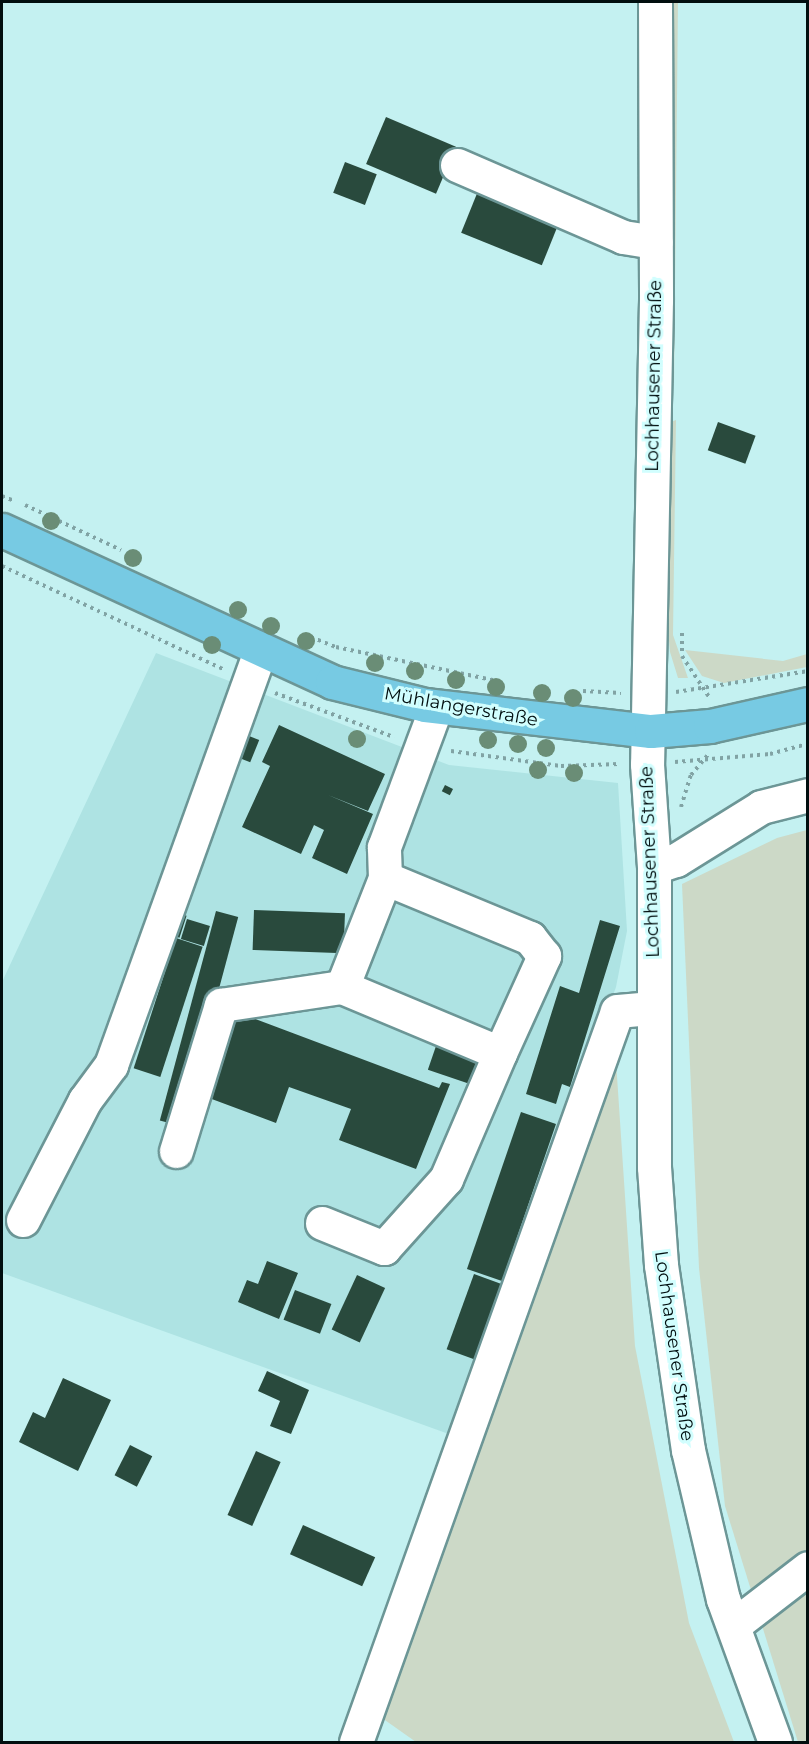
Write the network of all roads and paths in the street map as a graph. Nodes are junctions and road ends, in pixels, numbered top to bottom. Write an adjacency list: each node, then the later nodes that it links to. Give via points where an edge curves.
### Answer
1 (655, 2): 3 (street, Lochhausener Straße)
2 (457, 165): 3 (street, via 623,237)
3 (656, 242): 13 (street, Lochhausener Straße)
4 (2, 496): 6 (path)
5 (2, 530): 8 (main road, Mühlangerstraße)
6 (124, 551)
7 (304, 634): 10 (path, via 347,650)
8 (260, 651): 15 (main road, Mühlangerstraße, via 332,682); 29 (street, via 111,1065 85,1100)
9 (807, 671): 11 (path)
10 (507, 683)
11 (709, 690): 13 (path); 16 (path)
12 (573, 691): 13 (path)
13 (649, 694): 17 (street, Lochhausener Straße)
14 (807, 704): 16 (main road, Mühlangerstraße)
15 (436, 707): 17 (main road, Mühlangerstraße); 24 (street, via 384,847)
16 (710, 726): 17 (main road, Mühlangerstraße); 19 (path)
17 (651, 731): 20 (street, Lochhausener Straße)
18 (807, 744): 19 (path)
19 (708, 761): 20 (path); 22 (path, via 691,775)
20 (647, 764): 23 (street, Lochhausener Straße)
21 (807, 795): 23 (street, via 761,807 676,860)
22 (681, 815)
23 (654, 867): 26 (street, Lochhausener Straße)
24 (385, 878): 25 (street); 27 (street, via 530,938 544,956)
25 (342, 987): 27 (street); 28 (street, via 222,1005)
26 (653, 1008): 32 (street, Lochhausener Straße, via 654,1167 661,1265 688,1450); 33 (street, via 617,1011)
27 (500, 1053): 30 (street, via 446,1179 384,1248)
28 (176, 1151)
29 (22, 1220)
30 (322, 1223)
31 (807, 1568): 32 (street)
32 (734, 1625): 34 (street, Lochhausener Straße)
33 (356, 1743)
34 (776, 1743)

